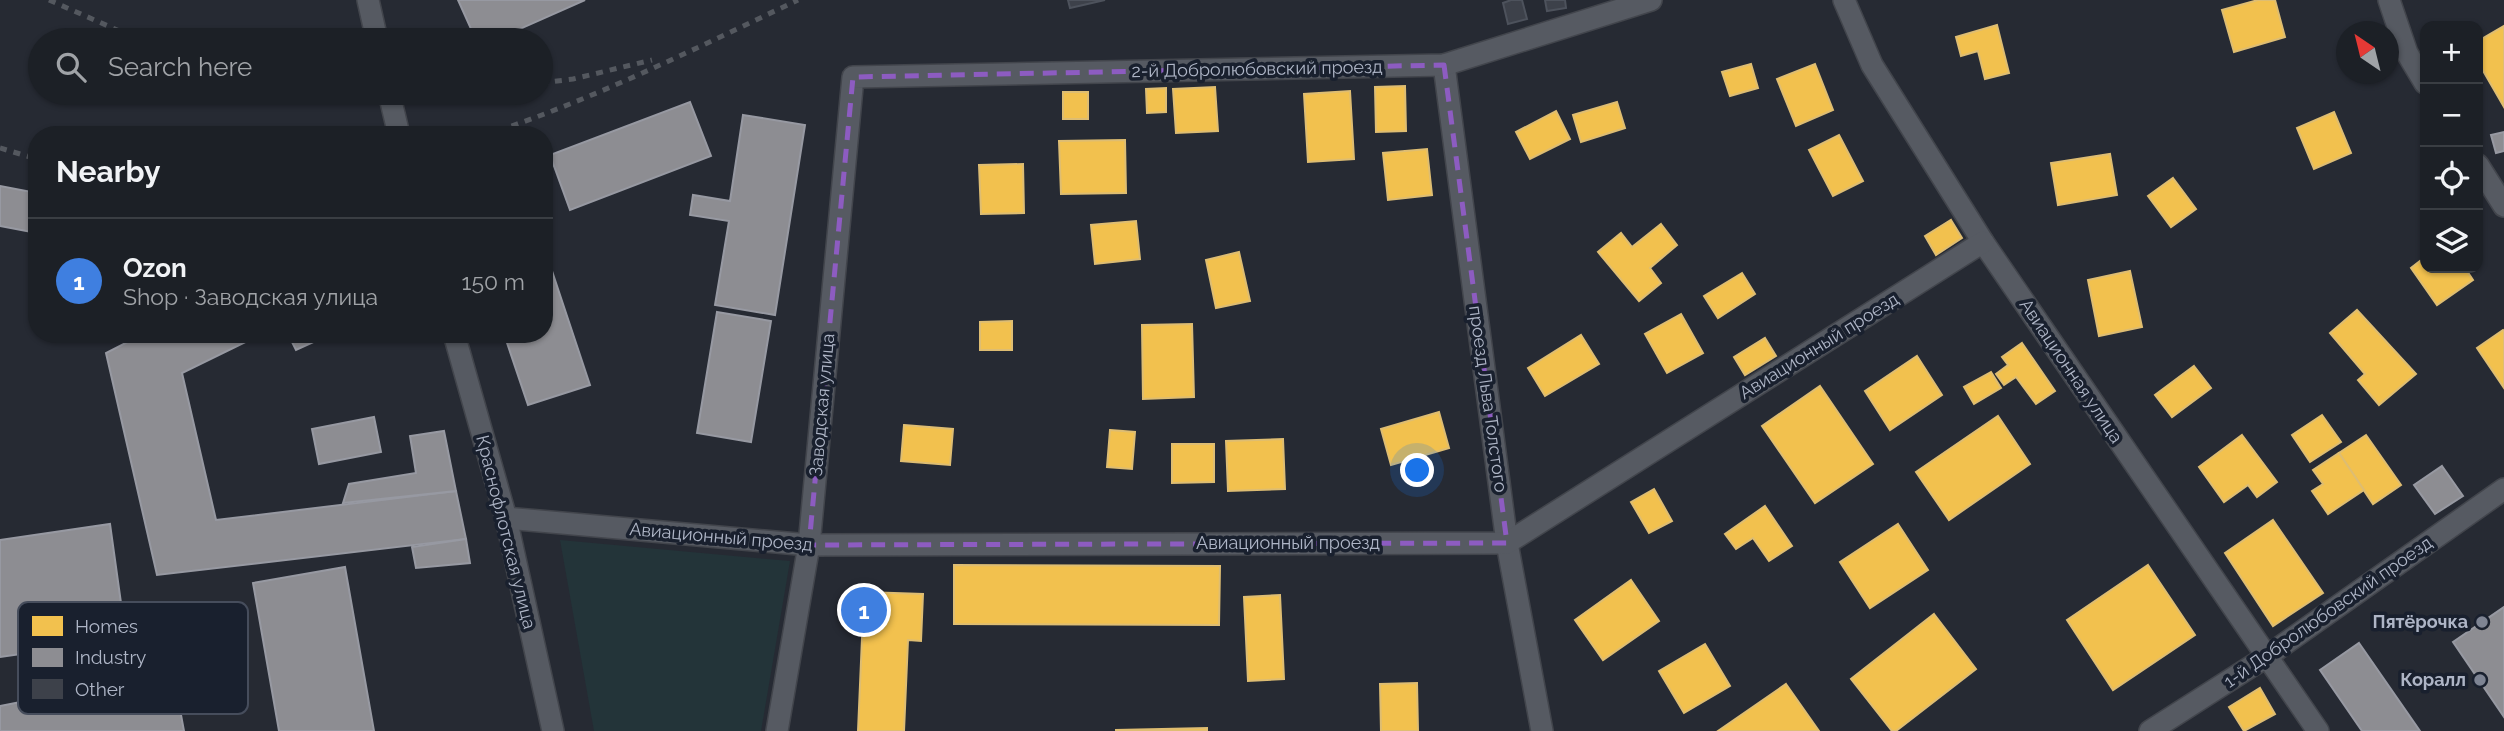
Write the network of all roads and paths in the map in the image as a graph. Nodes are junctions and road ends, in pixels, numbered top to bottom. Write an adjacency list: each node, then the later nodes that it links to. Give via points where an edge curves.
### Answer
1 (368, 0): 5 (street)
2 (1651, 0): 6 (street, 2-й Добролюбовский проезд)
3 (1844, 0): 13 (street, Авиационная улица, via 1872,65)
4 (2389, 0): 7 (street, via 2407,53)
5 (374, 28)
6 (1444, 65): 8 (street, 2-й Добролюбовский проезд); 17 (street, проезд Льва Толстого)
7 (2420, 75)
8 (853, 76): 18 (street, Заводская улица)
9 (392, 105): 10 (street)
10 (397, 126)
11 (2483, 173): 12 (street)
12 (2504, 206)
13 (1983, 242): 17 (street, Авиационный проезд); 19 (street, Авиационная улица)
14 (457, 343): 16 (street, Краснофлотская улица)
15 (2504, 489): 19 (street, 1-й Добролюбовский проезд)
16 (506, 518): 18 (street, Авиационный проезд); 20 (street, Краснофлотская улица)
17 (1507, 543): 18 (street, Авиационный проезд); 22 (street, проезд Льва Толстого)
18 (809, 545): 21 (street, Заводская улица)
19 (2266, 657): 23 (street, 1-й Добролюбовский проезд); 24 (street, Авиационная улица)
20 (553, 731)
21 (777, 731)
22 (1542, 731)
23 (2150, 731)
24 (2318, 731)

